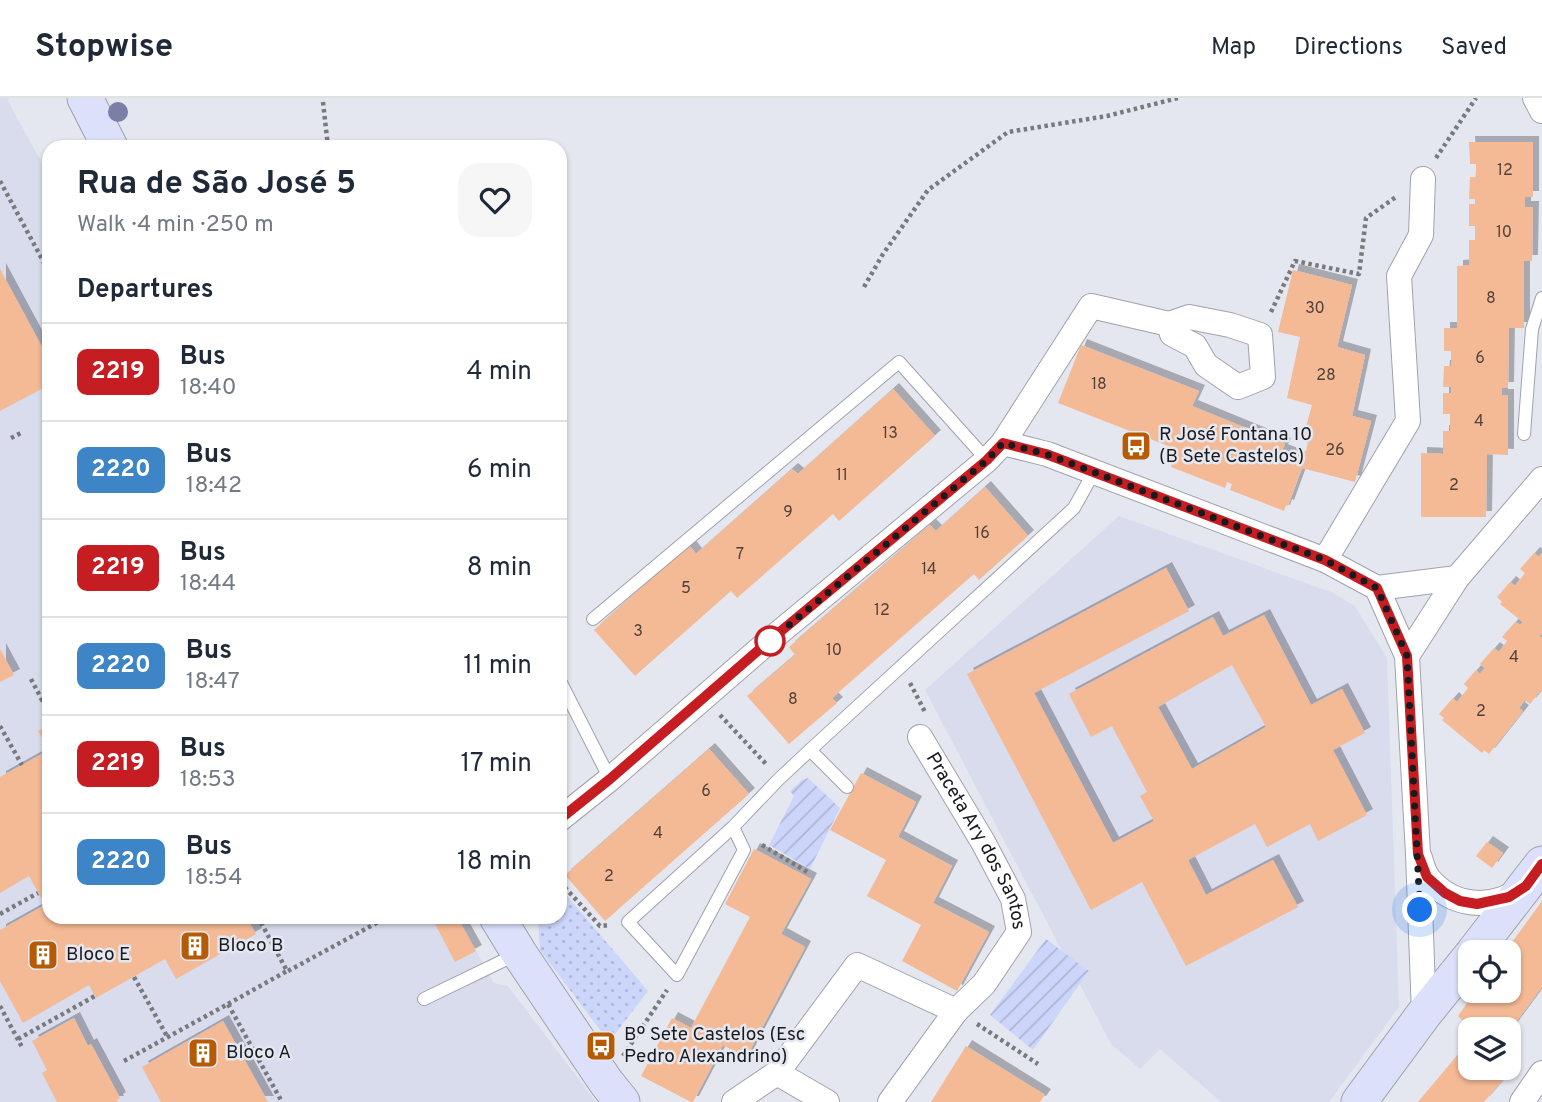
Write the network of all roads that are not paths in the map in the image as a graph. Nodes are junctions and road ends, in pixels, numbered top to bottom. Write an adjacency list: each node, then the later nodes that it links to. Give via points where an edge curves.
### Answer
1 (85, 98): 4 (street)
2 (1535, 98): 3 (street)
3 (1542, 111)
4 (106, 140)
5 (1423, 179): 12 (street, via 1421,235 1399,275 1408,421)
6 (1542, 298): 8 (lane, via 1532,329)
7 (1169, 324): 7 (street, via 1189,317 1260,335 1263,377 1238,387 1206,365 1195,346 1172,334); 9 (street, via 1091,306)
8 (1524, 435)
9 (995, 451): 10 (street, via 1046,454); 15 (lane, via 900,362); 20 (street)
10 (1094, 472): 12 (street); 19 (lane, via 1074,508)
11 (1542, 479): 13 (street)
12 (1325, 560): 14 (street)
13 (1457, 578): 14 (street); 16 (street)
14 (1377, 588): 16 (street)
15 (593, 619)
16 (1407, 656): 24 (street)
17 (567, 695): 20 (lane)
18 (920, 737): 31 (street, Praceta Ary dos Santos, via 1013,899 1019,932 984,984)
19 (810, 750): 21 (lane); 23 (lane)
20 (610, 779): 22 (street)
21 (847, 788)
22 (567, 813)
23 (733, 827): 23 (lane, via 628,922 677,975 744,850)
24 (1418, 854): 25 (street, via 1427,877 1460,901 1477,904 1509,897); 32 (street)
25 (1534, 875): 27 (street)
26 (501, 924): 28 (street)
27 (1483, 940)
28 (519, 953): 30 (lane); 35 (street)
29 (1458, 972): 32 (street)
30 (424, 999)
31 (956, 1011): 33 (street, via 857,965); 39 (street, Praceta Ary dos Santos)
32 (1424, 1014): 40 (street)
33 (777, 1073): 37 (street); 38 (street)
34 (1542, 1073): 36 (street)
35 (614, 1092)
36 (1524, 1101)
37 (734, 1102)
38 (827, 1102)
39 (890, 1102)
40 (1359, 1102)

